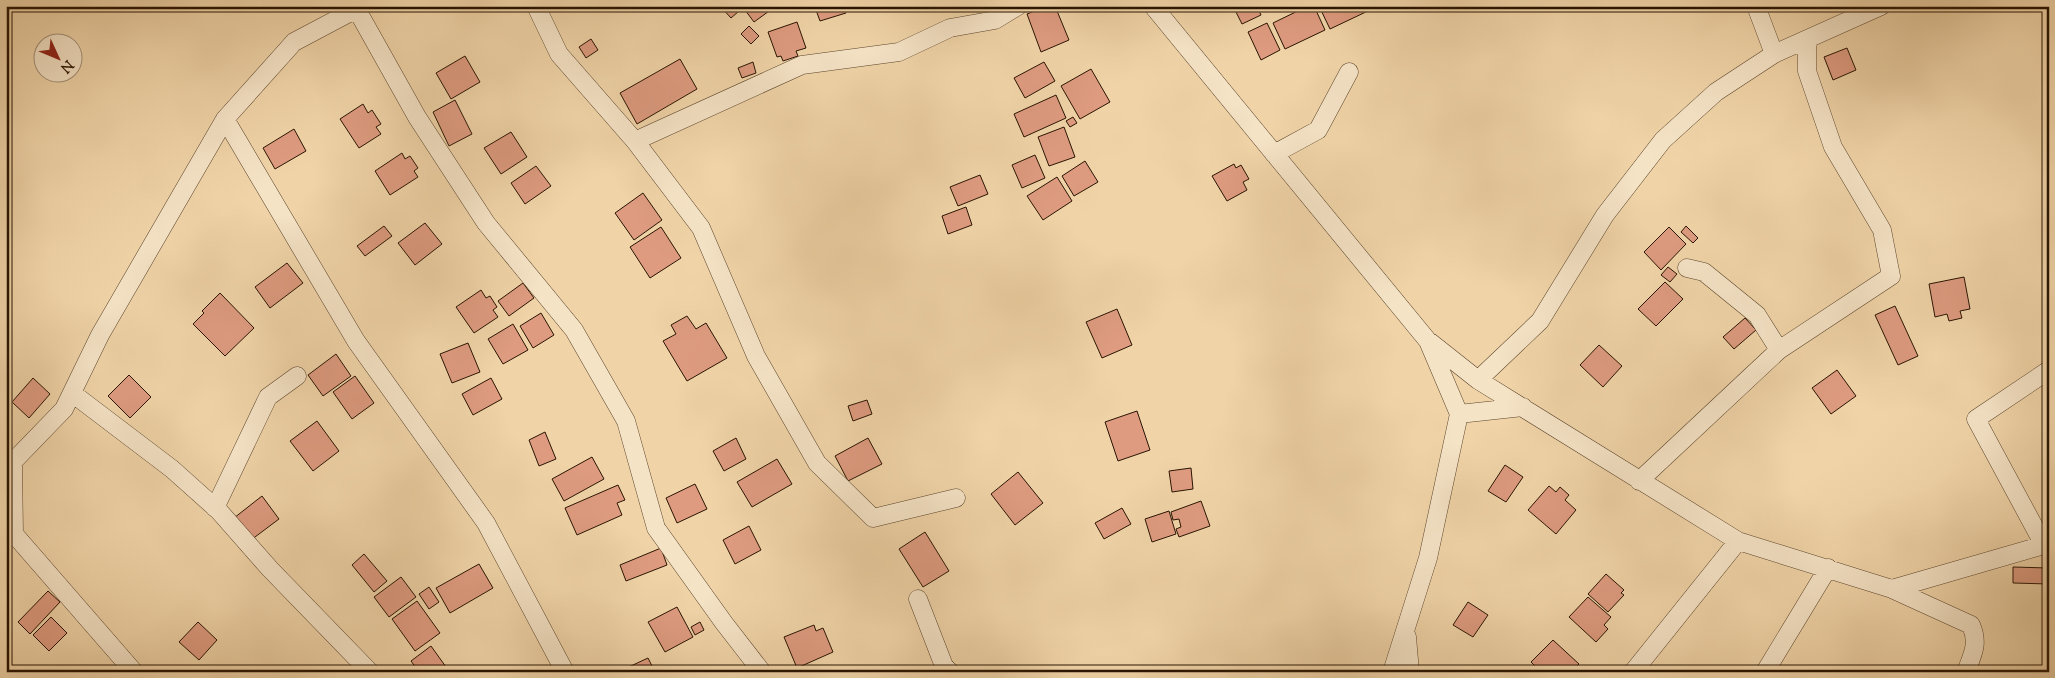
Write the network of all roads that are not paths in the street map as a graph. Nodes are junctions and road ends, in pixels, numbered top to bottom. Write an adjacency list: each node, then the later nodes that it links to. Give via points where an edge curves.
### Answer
1 (537, 6): 2 (street); 12 (street, via 559,54)
2 (548, 6)
3 (1018, 6): 12 (street, via 995,20 950,28 899,52 802,65)
4 (1153, 6): 13 (street)
5 (1756, 6): 9 (street)
6 (1881, 6): 8 (street)
7 (359, 8): 11 (street, via 294,42); 36 (street, via 417,116 486,223 574,330 626,421 656,528)
8 (1807, 40): 9 (street); 16 (street, via 1807,72 1834,147 1882,230 1891,276)
9 (1774, 54): 19 (street, via 1716,92 1663,140 1605,215 1540,321)
10 (1349, 72): 13 (street, via 1318,130)
11 (225, 119): 20 (street, via 100,335); 35 (street, via 356,341 486,523)
12 (635, 141): 25 (street, via 701,228 756,356 817,463 873,518)
13 (1274, 154): 15 (street)
14 (1687, 268): 16 (street, via 1704,272 1757,315)
15 (1428, 341): 19 (street); 22 (street)
16 (1779, 350): 24 (street)
17 (2049, 370): 28 (street, via 1976,419)
18 (298, 376): 26 (street, via 268,397)
19 (1478, 380): 21 (street)
20 (72, 393): 23 (street, via 64,409); 26 (street, via 172,469)
21 (1523, 407): 22 (street); 24 (street)
22 (1459, 414): 32 (street, via 1428,558)
23 (10, 466): 33 (street, via 14,534)
24 (1639, 481): 27 (street)
25 (956, 498)
26 (215, 508): 34 (street)
27 (1738, 541): 29 (street); 40 (street)
28 (2046, 545): 30 (street)
29 (1828, 568): 30 (street); 41 (street)
30 (1892, 589): 42 (street, via 1971,625 1976,645)
31 (918, 599): 37 (street, via 944,666)
32 (1406, 632): 38 (street); 39 (street)
33 (134, 672)
34 (370, 672)
35 (565, 672)
36 (762, 672)
37 (950, 672)
38 (1392, 672)
39 (1410, 672)
40 (1633, 672)
41 (1765, 672)
42 (1966, 672)

